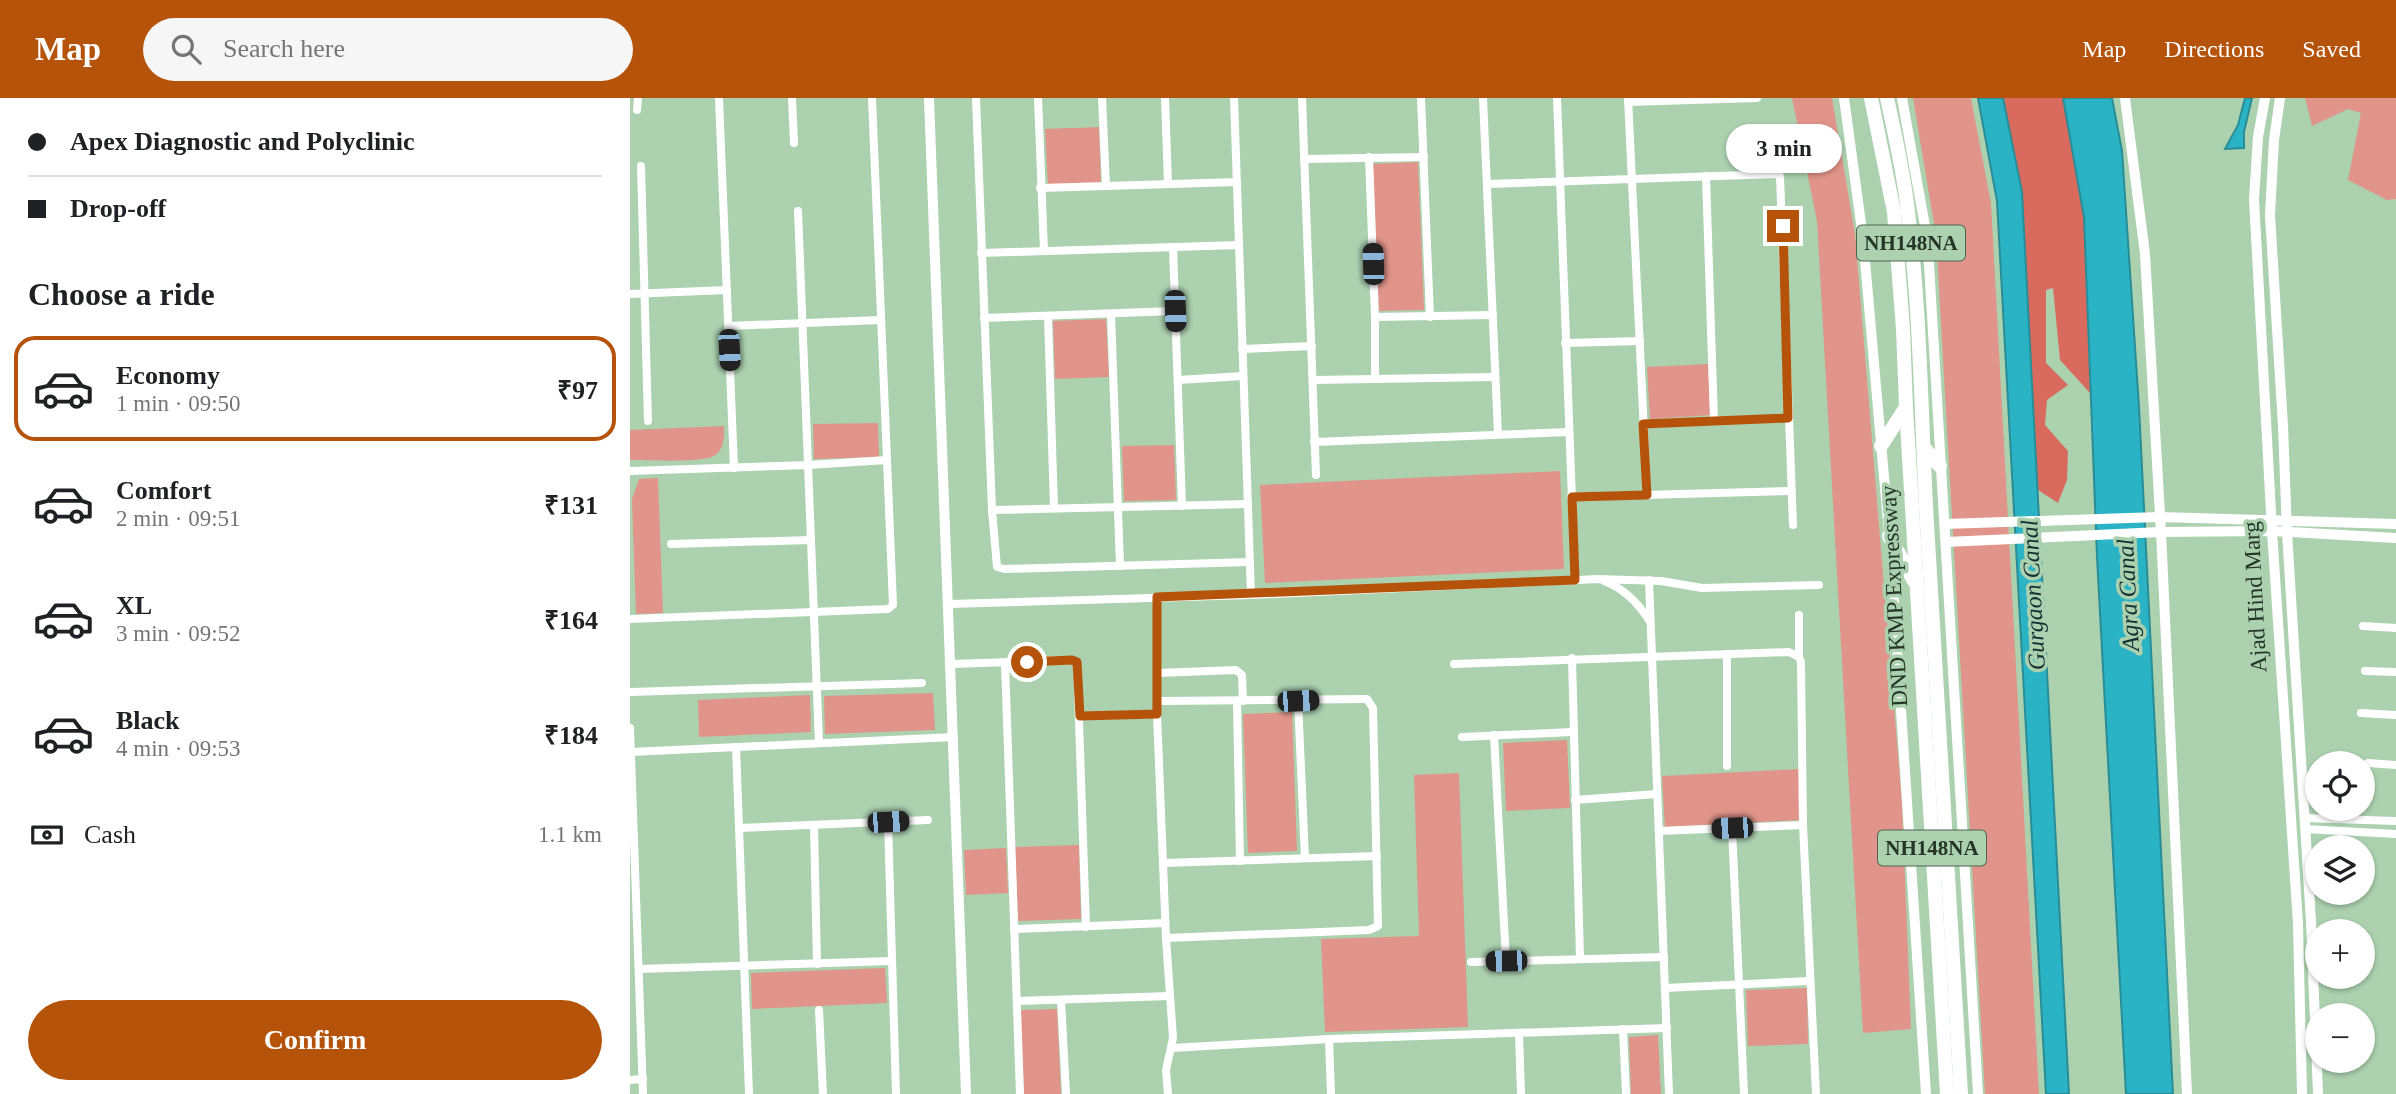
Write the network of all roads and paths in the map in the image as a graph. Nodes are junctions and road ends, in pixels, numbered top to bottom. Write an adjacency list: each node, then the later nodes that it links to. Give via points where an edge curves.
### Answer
1 (638, 98): 24 (street)
2 (719, 98): 43 (street)
3 (792, 98): 25 (street)
4 (872, 98): 53 (street)
5 (929, 98): 112 (street)
6 (976, 98): 42 (street)
7 (1038, 98): 37 (street)
8 (1102, 98): 36 (street)
9 (1166, 98): 34 (street)
10 (1234, 98): 32 (street)
11 (1302, 98): 28 (street)
12 (1421, 98): 27 (street)
13 (1483, 98): 35 (street)
14 (1557, 98): 33 (street)
15 (1757, 98): 23 (street)
16 (1843, 98): 73 (street, via 1863,238)
17 (1871, 98): 65 (highway, DND KMP Expressway / NH148NA, via 1894,212)
18 (1887, 98): 74 (highway, DND KMP Expressway / NH148NA, via 1908,211)
19 (1902, 98): 77 (street, via 1925,226)
20 (2125, 98): 89 (street, via 2145,254)
21 (2265, 98): 94 (street, Ajad Hind Marg, via 2254,199)
22 (2280, 98): 95 (street, via 2270,193)
23 (1628, 100): 31 (street)
24 (637, 110)
25 (794, 143)
26 (1369, 157): 27 (street); 28 (street); 50 (street)
27 (1424, 157): 51 (street)
28 (1304, 159): 58 (street)
29 (641, 166): 45 (street)
30 (1706, 176): 31 (street); 66 (street, via 1780,176); 68 (street)
31 (1632, 179): 33 (street); 56 (street)
32 (1237, 182): 34 (street); 39 (street)
33 (1559, 182): 35 (street); 57 (street)
34 (1168, 184): 36 (street)
35 (1487, 184): 48 (street)
36 (1106, 186): 37 (street)
37 (1040, 188): 41 (street)
38 (798, 211): 54 (street)
39 (1239, 245): 40 (street); 59 (street)
40 (1173, 247): 41 (street); 46 (street)
41 (1044, 251): 42 (street)
42 (981, 253): 52 (street)
43 (727, 290): 45 (street); 55 (street)
44 (630, 294): 45 (street)
45 (644, 294): 67 (street)
46 (1175, 311): 47 (street); 63 (street)
47 (1111, 314): 49 (street); 86 (street)
48 (1493, 315): 51 (street); 61 (street)
49 (1048, 316): 52 (street); 87 (street)
50 (1376, 317): 51 (street); 62 (street)
51 (1430, 317)
52 (984, 318): 88 (street)
53 (880, 320): 54 (street); 75 (street)
54 (802, 323): 55 (street); 76 (street)
55 (729, 326): 78 (street)
56 (1640, 341): 57 (street); 69 (street)
57 (1565, 343): 70 (street)
58 (1312, 346): 59 (street); 64 (street)
59 (1242, 349): 60 (street)
60 (1243, 376): 63 (street); 84 (street)
61 (1495, 377): 62 (street); 71 (street)
62 (1375, 378): 64 (street)
63 (1178, 380): 85 (street)
64 (1313, 380): 72 (street)
65 (1906, 407): 73 (highway); 109 (highway, DND KMP Expressway / NH148NA)
66 (1788, 418): 68 (street); 81 (street)
67 (648, 421)
68 (1714, 421): 69 (street)
69 (1643, 424): 82 (street)
70 (1569, 432): 71 (street); 83 (street)
71 (1498, 434): 72 (street)
72 (1314, 442): 80 (street)
73 (1881, 446): 98 (street)
74 (1924, 449): 77 (highway); 194 (highway, DND KMP Expressway / NH148NA, via 1941,732)
75 (887, 460): 76 (street); 113 (street, via 893,605 888,609)
76 (808, 465): 78 (street); 100 (street)
77 (1940, 466): 91 (street)
78 (734, 468): 79 (street)
79 (630, 471)
80 (1316, 475)
81 (1791, 491): 82 (street); 93 (street)
82 (1647, 495): 83 (street)
83 (1572, 497): 106 (street)
84 (1248, 504): 85 (street); 103 (street)
85 (1182, 506): 86 (street)
86 (1118, 507): 87 (street); 104 (street)
87 (1054, 509): 88 (street)
88 (992, 510): 104 (street, via 1000,569)
89 (2155, 517): 90 (street); 94 (street); 96 (street)
90 (2085, 519): 91 (street); 97 (street)
91 (1945, 524): 101 (street)
92 (2396, 524): 95 (street)
93 (1793, 525)
94 (2272, 526): 95 (street); 96 (street); 212 (street, Ajad Hind Marg, via 2298,924)
95 (2286, 527): 99 (street); 155 (street)
96 (2156, 532): 97 (street); 211 (street)
97 (2084, 534): 101 (street)
98 (1889, 536): 109 (highway); 209 (street)
99 (2396, 538)
100 (811, 540): 102 (street); 113 (street)
101 (1946, 542): 210 (street)
102 (671, 544)
103 (1250, 562): 104 (street); 110 (street)
104 (1120, 566)
105 (1598, 579): 106 (street); 107 (street); 116 (street, via 1623,591)
106 (1575, 580): 110 (street)
107 (1649, 580): 108 (street, via 1702,588); 116 (street)
108 (1819, 585)
109 (1916, 585): 194 (highway, DND KMP Expressway / NH148NA)
110 (1251, 595): 111 (street)
111 (1157, 597): 112 (street); 128 (street)
112 (949, 604): 124 (street)
113 (813, 612): 115 (street); 130 (street)
114 (1799, 615): 121 (street)
115 (630, 619)
116 (1651, 622): 120 (street)
117 (2363, 626): 118 (street)
118 (2396, 628)
119 (1727, 654): 120 (street); 121 (street, via 1789,652); 149 (street)
120 (1652, 657): 122 (street); 150 (street)
121 (1799, 657): 157 (street)
122 (1572, 658): 125 (street); 140 (street)
123 (1004, 663): 124 (street); 138 (street, via 1075,660); 168 (street)
124 (951, 664): 142 (street)
125 (1454, 664)
126 (2365, 671): 127 (street)
127 (2396, 672)
128 (1157, 673): 132 (street); 133 (street, via 1236,670 1242,675)
129 (922, 683): 130 (street)
130 (816, 685): 131 (street); 144 (street)
131 (630, 692)
132 (1157, 701): 133 (street); 136 (street)
133 (1240, 701): 134 (street); 164 (street)
134 (1298, 701): 162 (street, via 1367,699 1371,703); 163 (street)
135 (2361, 713): 137 (street)
136 (1157, 714): 138 (street); 165 (street)
137 (2396, 715)
138 (1080, 716): 167 (street)
139 (630, 728): 146 (street)
140 (1572, 732): 141 (street); 151 (street)
141 (1494, 735): 143 (street); 173 (street)
142 (954, 737): 144 (street); 199 (street)
143 (1462, 737)
144 (819, 743): 145 (street)
145 (736, 747): 146 (street); 158 (street)
146 (631, 751): 177 (street)
147 (2375, 764): 148 (street)
148 (2396, 765)
149 (1727, 766)
150 (1657, 794): 151 (street); 160 (street)
151 (1575, 800): 171 (street)
152 (928, 820): 154 (street)
153 (2396, 821): 155 (street)
154 (888, 822): 156 (street); 172 (street)
155 (2305, 824): 161 (street); 213 (street)
156 (814, 825): 158 (street); 175 (street)
157 (1803, 825): 159 (street); 178 (street)
158 (739, 828): 176 (street)
159 (1732, 828): 160 (street); 179 (street)
160 (1659, 831): 170 (street)
161 (2396, 834)
162 (1377, 856): 163 (street); 169 (street, via 1379,920 1374,929)
163 (1305, 859): 164 (street)
164 (1240, 861): 165 (street)
165 (1163, 863): 166 (street)
166 (1166, 923): 167 (street); 169 (street)
167 (1086, 927): 168 (street)
168 (1014, 929): 183 (street)
169 (1166, 938): 181 (street)
170 (1664, 957): 171 (street); 180 (street)
171 (1580, 959): 173 (street)
172 (892, 961): 175 (street); 198 (street)
173 (1506, 961): 174 (street)
174 (1471, 962)
175 (817, 964): 176 (street)
176 (744, 966): 177 (street); 196 (street)
177 (639, 969): 184 (street)
178 (1809, 981): 179 (street); 208 (street)
179 (1739, 985): 180 (street); 207 (street)
180 (1665, 988): 187 (street)
181 (1170, 996): 182 (street); 191 (street)
182 (1061, 1000): 183 (street); 201 (street)
183 (1017, 1001): 200 (street)
184 (640, 1007): 185 (street); 192 (street)
185 (630, 1008)
186 (820, 1010): 197 (street)
187 (1667, 1028): 188 (street); 206 (street)
188 (1623, 1029): 189 (street); 205 (street)
189 (1519, 1034): 190 (street); 204 (street)
190 (1329, 1039): 191 (street); 203 (street)
191 (1172, 1048): 202 (street, via 1166,1070)
192 (643, 1079): 193 (street); 195 (street)
193 (630, 1080)
194 (1953, 1088)
195 (643, 1094)
196 (750, 1094)
197 (822, 1094)
198 (896, 1094)
199 (966, 1094)
200 (1020, 1094)
201 (1066, 1094)
202 (1168, 1094)
203 (1331, 1094)
204 (1521, 1094)
205 (1626, 1094)
206 (1669, 1094)
207 (1744, 1094)
208 (1816, 1094)
209 (1926, 1094)
210 (1978, 1094)
211 (2187, 1094)
212 (2302, 1094)
213 (2318, 1094)

